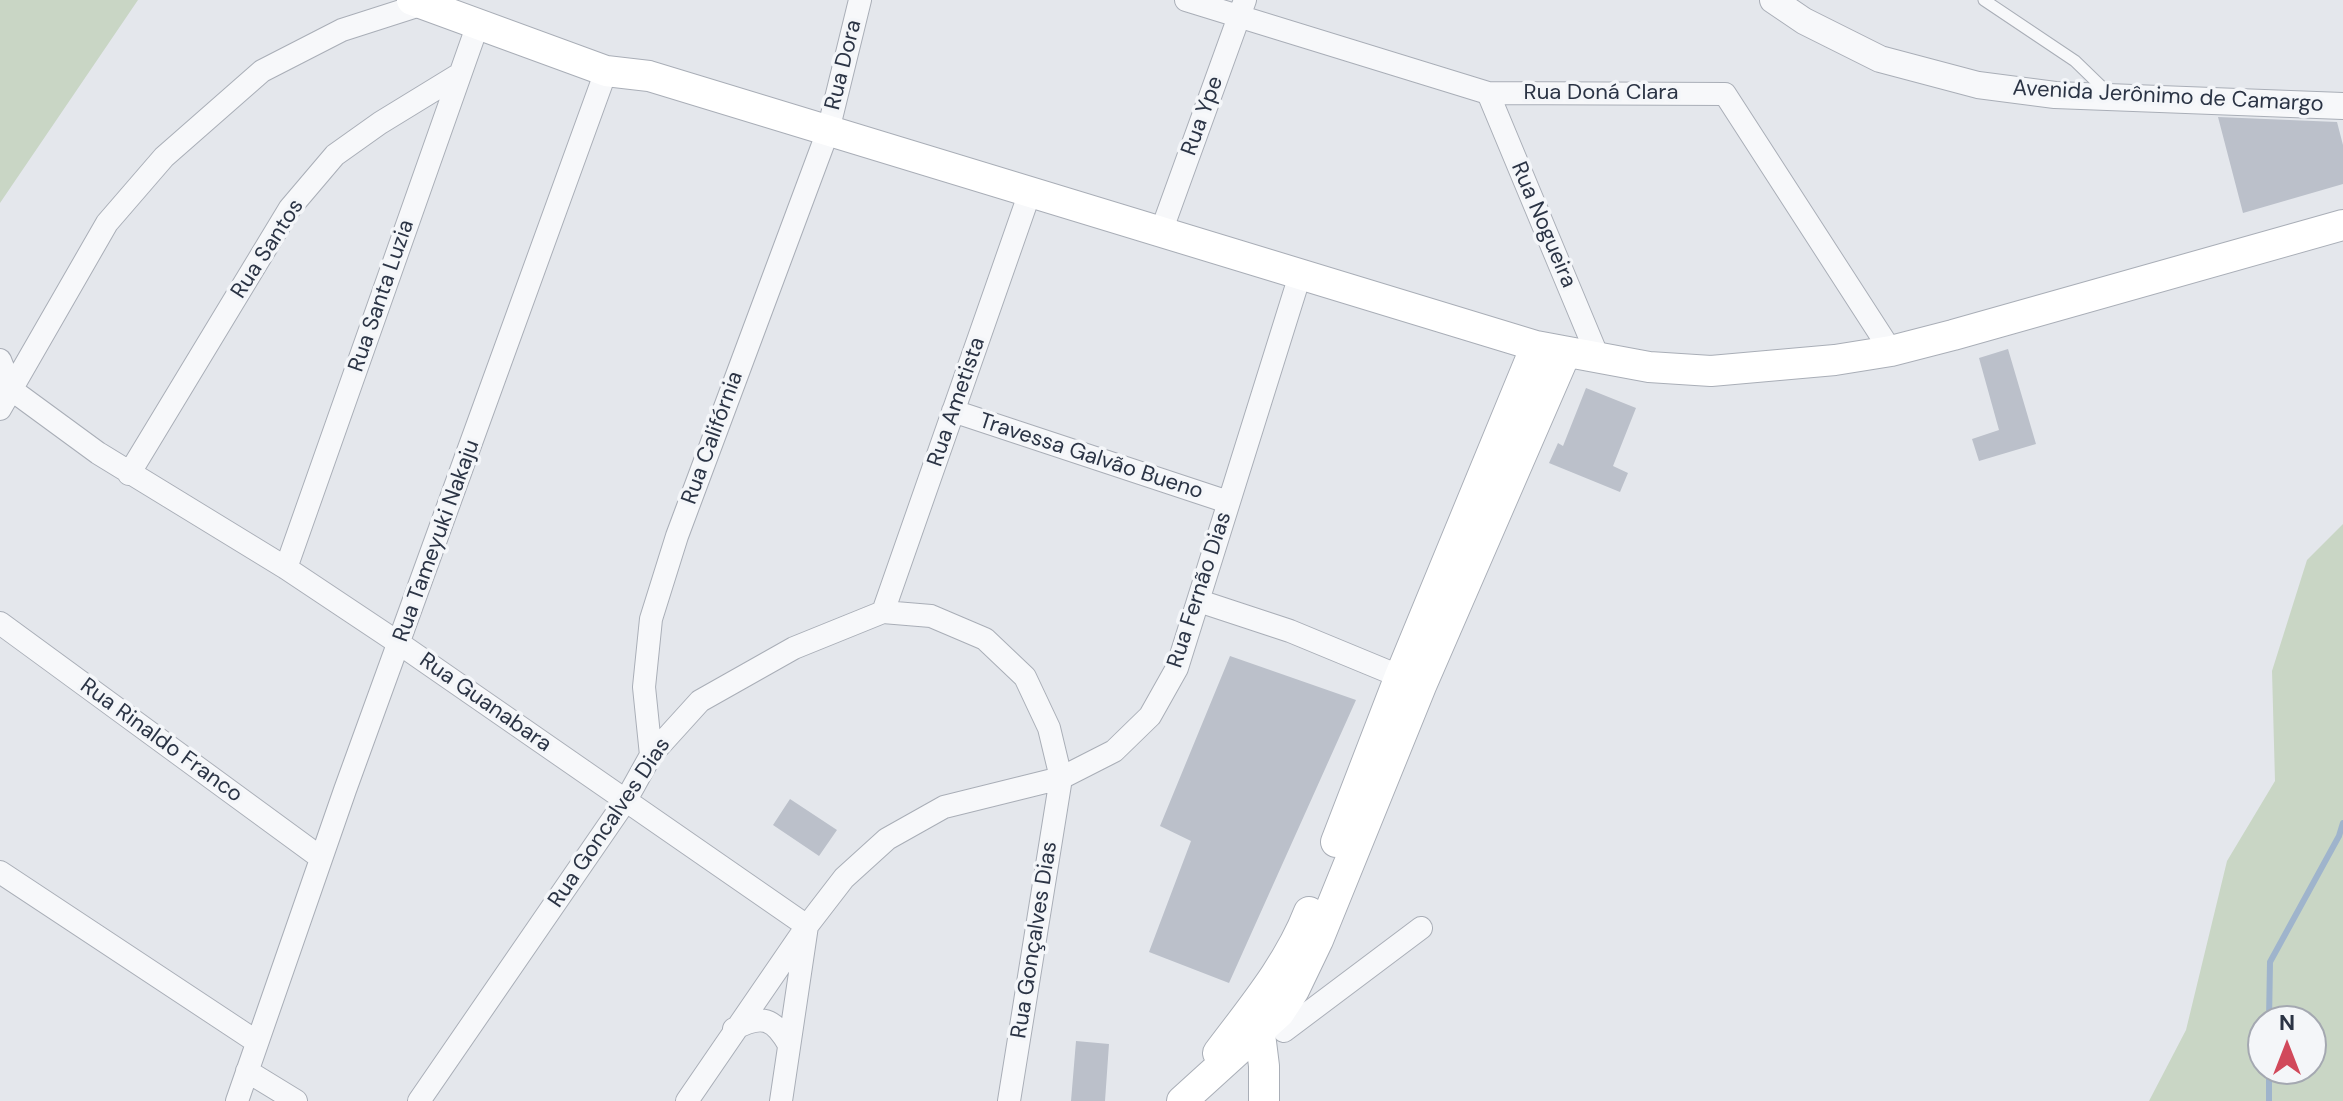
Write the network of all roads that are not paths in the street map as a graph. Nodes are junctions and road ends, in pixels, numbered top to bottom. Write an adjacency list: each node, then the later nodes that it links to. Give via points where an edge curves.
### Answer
1 (860, 0): 13 (street, Rua Dora)
2 (1186, 0): 6 (street, Rua Doná Clara)
3 (1773, 0): 11 (street, Avenida Jerônimo de Camargo, via 1880,59 1978,85)
4 (1984, 0): 11 (lane, via 2075,61)
5 (418, 2): 7 (main road); 23 (street, via 342,30 262,71 164,157 107,223)
6 (1242, 8): 10 (street, Rua Doná Clara); 16 (street, Rua Ype)
7 (478, 24): 8 (main road); 9 (street, Rua Santa Luzia)
8 (606, 71): 13 (main road, via 649,76); 31 (street, Rua Tameyuki Nakaju)
9 (460, 74): 25 (street, Rua Santos, via 335,155 290,208); 27 (street, Rua Santa Luzia)
10 (1488, 93): 19 (street, Rua Doná Clara, via 1725,94); 21 (street, Rua Nogueira)
11 (2112, 97): 12 (street, Avenida Jerônimo de Camargo)
12 (2343, 106)
13 (828, 131): 14 (main road); 33 (street, Rua Califórnia, via 651,619 644,687)
14 (1030, 192): 16 (main road); 24 (street, Rua Ametista)
15 (2343, 225): 19 (main road)
16 (1161, 232): 17 (main road)
17 (1300, 275): 18 (main road); 26 (street, Rua Fernão Dias)
18 (1536, 346): 20 (main road); 32 (main road)
19 (1891, 351): 21 (main road, via 1711,371)
20 (1566, 352): 21 (main road); 32 (main road)
21 (1598, 357)
22 (0, 360): 23 (street)
23 (6, 399): 25 (street, Rua Guanabara)
24 (953, 411): 26 (street, Travessa Galvão Bueno); 29 (street, Rua Ametista)
25 (129, 474): 27 (street, Rua Guanabara)
26 (1228, 502): 28 (street, Rua Fernão Dias)
27 (286, 568): 31 (street, Rua Guanabara)
28 (1199, 601): 32 (street, via 1290,631); 34 (street, Rua Fernão Dias, via 1177,668 1150,716 1114,751)
29 (883, 612): 33 (street, Rua Goncalves Dias, via 794,648 700,701); 34 (street, Rua Goncalves Dias, via 931,616 985,639 1025,677 1049,728)
30 (0, 623): 36 (street, Rua Rinaldo Franco)
31 (400, 644): 35 (street, Rua Guanabara); 36 (street, Rua Tameyuki Nakaju)
32 (1411, 681): 40 (main road)
33 (651, 755): 35 (street, Rua Goncalves Dias)
34 (1061, 778): 38 (street, Rua Fernão Dias, via 944,807 887,839 844,878); 53 (street, Rua Gonçalves Dias)
35 (626, 800): 38 (street, Rua Guanabara); 50 (street, Rua Goncalves Dias)
36 (321, 858): 43 (street, Rua Tameyuki Nakaju)
37 (0, 872): 43 (street)
38 (807, 926): 41 (street, Rua Fernão Dias); 44 (street)
39 (1421, 928): 42 (street)
40 (1281, 988): 42 (main road); 54 (main road)
41 (734, 1029): 44 (street, via 765,1020 780,1028); 51 (street, Rua Fernão Dias)
42 (1271, 1032): 46 (main road); 47 (main road)
43 (257, 1042): 45 (street, Rua Tameyuki Nakaju)
44 (789, 1045): 52 (street)
45 (247, 1071): 48 (street, Rua Tameyuki Nakaju); 49 (street)
46 (1212, 1074): 47 (main road, via 1246,1073); 54 (main road)
47 (1264, 1097)
48 (237, 1101)
49 (296, 1101)
50 (419, 1101)
51 (687, 1101)
52 (781, 1101)
53 (1009, 1101)
54 (1182, 1101)

